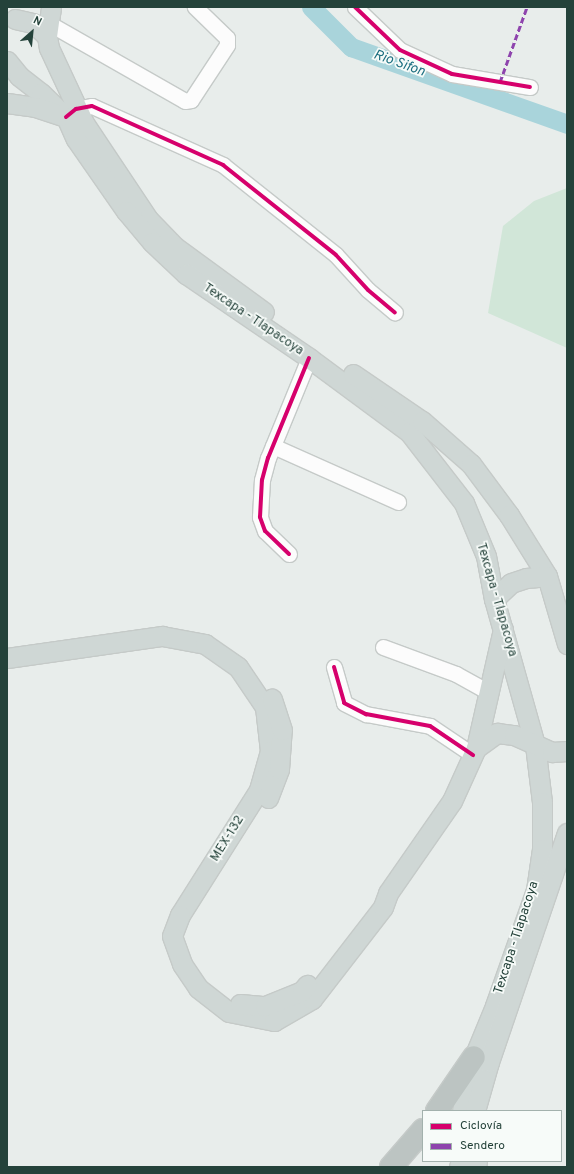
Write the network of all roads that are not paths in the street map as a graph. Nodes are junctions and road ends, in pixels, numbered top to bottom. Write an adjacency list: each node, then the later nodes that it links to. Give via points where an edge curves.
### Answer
1 (195, 7): 4 (street, via 227,38 227,45 191,100 185,101)
2 (355, 7): 6 (street, via 406,53 452,74)
3 (15, 19): 4 (main road)
4 (49, 23): 8 (main road, Texcapa - Tlapacoya, via 49,48)
5 (7, 61): 8 (main road, Texcapa - Tlapacoya, via 19,76)
6 (530, 87)
7 (7, 103): 8 (main road)
8 (71, 113): 9 (street, via 92,106 223,165 254,187 336,255 368,290); 10 (main road, Texcapa - Tlapacoya, via 76,139 126,211 152,242 186,274); 14 (main road, Texcapa - Tlapacoya, via 148,219 175,247 284,327 422,421 466,459 509,515)
9 (395, 313)
10 (309, 358): 11 (street); 15 (main road, Texcapa - Tlapacoya, via 409,432 436,464 464,503 486,556)
11 (273, 446): 12 (street); 13 (street, via 262,480 260,517 265,531)
12 (398, 502)
13 (289, 554)
14 (548, 576): 15 (main road, via 526,578 511,583); 17 (main road, Texcapa - Tlapacoya)
15 (494, 598): 16 (main road, Texcapa - Tlapacoya)
16 (503, 628): 22 (main road, MEX-132); 23 (main road, Texcapa - Tlapacoya)
17 (567, 644)
18 (7, 646): 27 (main road, MEX-132, via 148,626 171,626 207,634 237,653 269,690 282,730 279,769 267,799 193,911 186,933 198,971 216,991 236,1004 265,1006 302,991 375,899)
19 (383, 646): 22 (street, via 456,674)
20 (7, 658): 27 (main road, MEX-132, via 162,636 205,644 238,667 265,707 270,751 259,790 180,915 172,936 182,964 198,988 228,1012 274,1021 312,999 383,907)
21 (334, 667): 24 (street, via 344,703 366,714 430,726)
22 (490, 693): 24 (main road, MEX-132)
23 (535, 745): 24 (main road, via 514,735 497,733); 25 (main road, via 552,752); 29 (main road, Texcapa - Tlapacoya, via 542,802 542,849 536,890)
24 (475, 751): 27 (main road, MEX-132, via 452,801)
25 (567, 751)
26 (567, 833): 28 (main road, Texcapa - Tlapacoya)
27 (388, 893)
28 (506, 1017): 32 (main road, Texcapa - Tlapacoya, via 489,1062); 33 (main road)
29 (474, 1057): 30 (highway); 31 (main road, Texcapa - Tlapacoya)
30 (439, 1110)
31 (462, 1110)
32 (475, 1110)
33 (487, 1110)
34 (422, 1131): 35 (highway)
35 (391, 1167)

